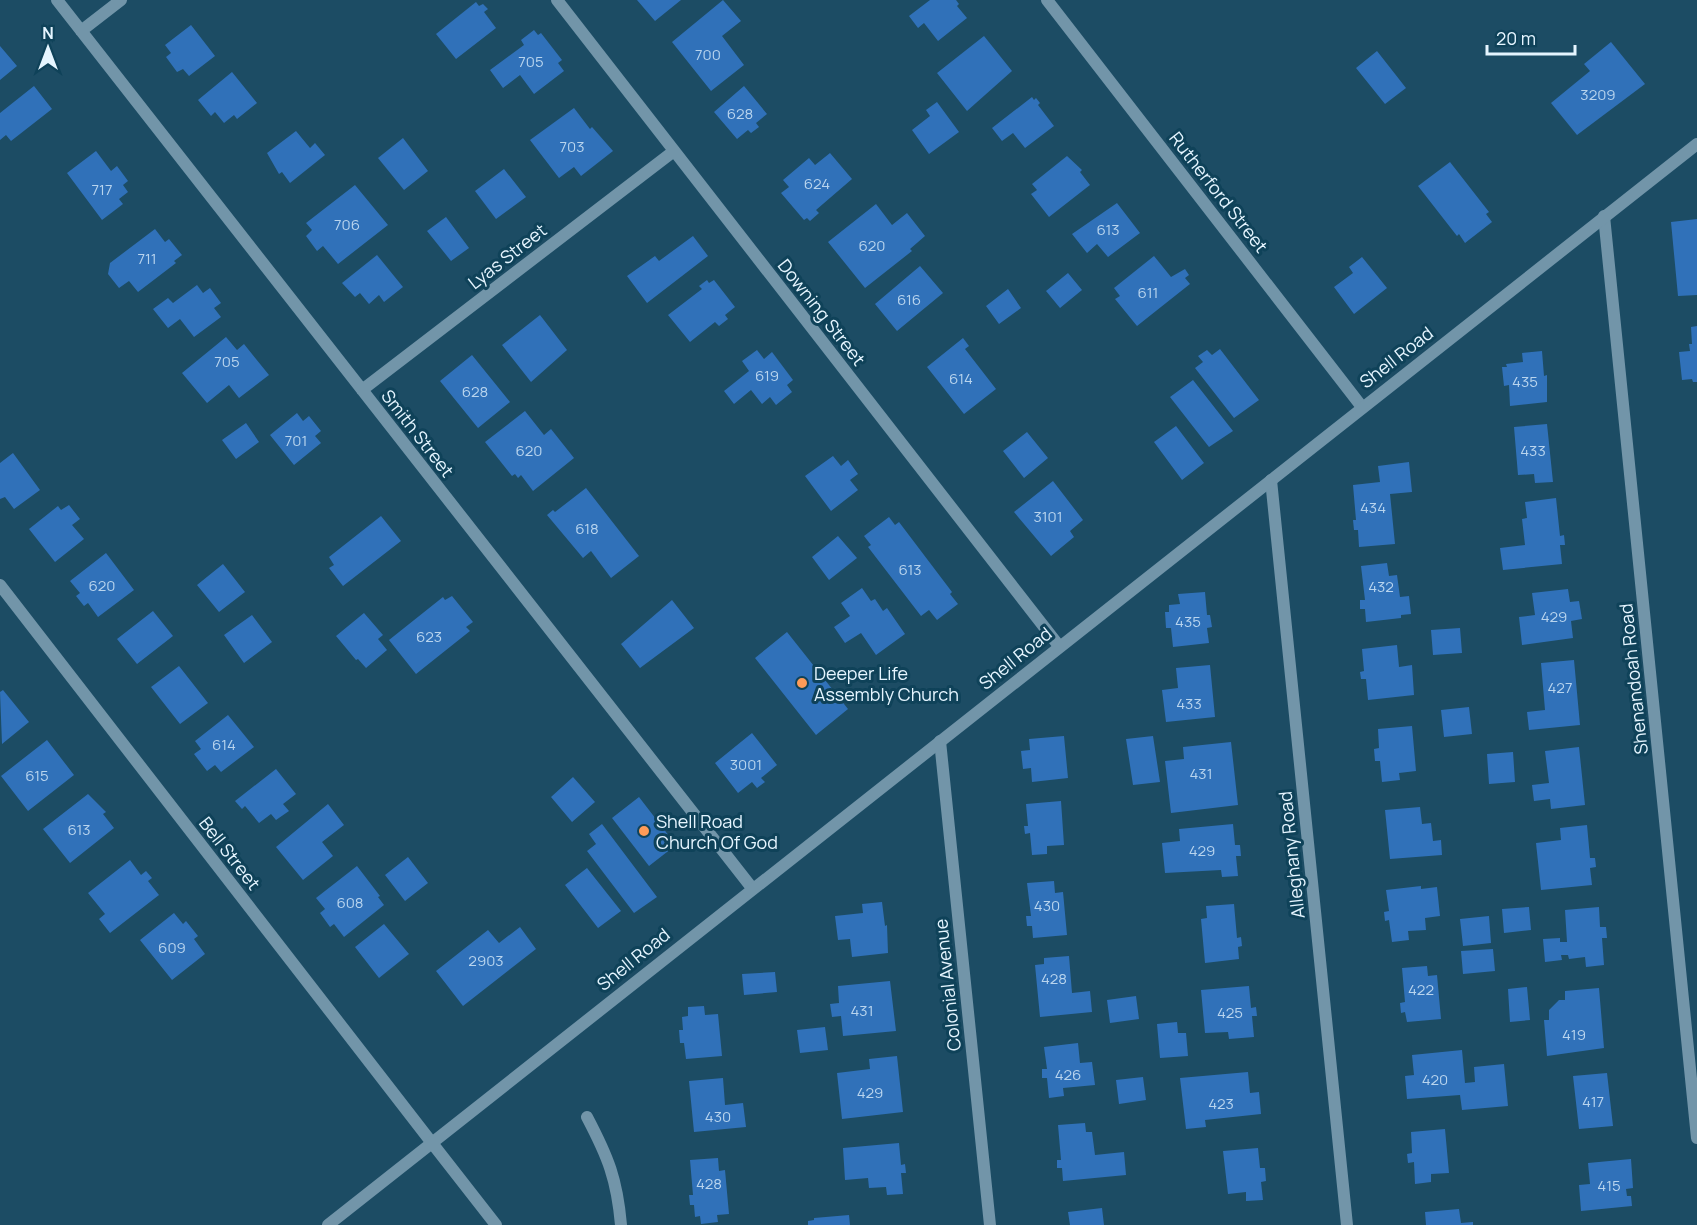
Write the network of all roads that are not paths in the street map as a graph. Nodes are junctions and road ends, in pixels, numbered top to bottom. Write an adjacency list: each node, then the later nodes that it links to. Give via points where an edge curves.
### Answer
1 (57, 0): 5 (street, Smith Street)
2 (122, 0): 5 (street)
3 (557, 0): 7 (street, Downing Street)
4 (1047, 0): 10 (street, Rutherford Street)
5 (81, 31): 9 (street, Smith Street)
6 (1697, 144): 8 (street, Shell Road)
7 (674, 151): 9 (street, Lyas Street); 13 (street, Downing Street)
8 (1604, 216): 10 (street, Shell Road); 17 (street, Shenandoah Road)
9 (362, 390): 15 (street, Smith Street)
10 (1362, 407): 11 (street, Shell Road)
11 (1271, 480): 13 (street, Shell Road); 23 (street, Alleghany Road)
12 (0, 585): 18 (street, Bell Street)
13 (1059, 646): 14 (street, Shell Road)
14 (940, 741): 15 (street, Shell Road); 22 (street, Colonial Avenue)
15 (752, 888): 18 (street, Shell Road)
16 (587, 1117): 21 (street, via 609,1158)
17 (1697, 1138)
18 (432, 1143): 19 (street, Shell Road); 20 (street, Bell Street)
19 (328, 1225)
20 (496, 1225)
21 (621, 1225)
22 (990, 1225)
23 (1347, 1225)

